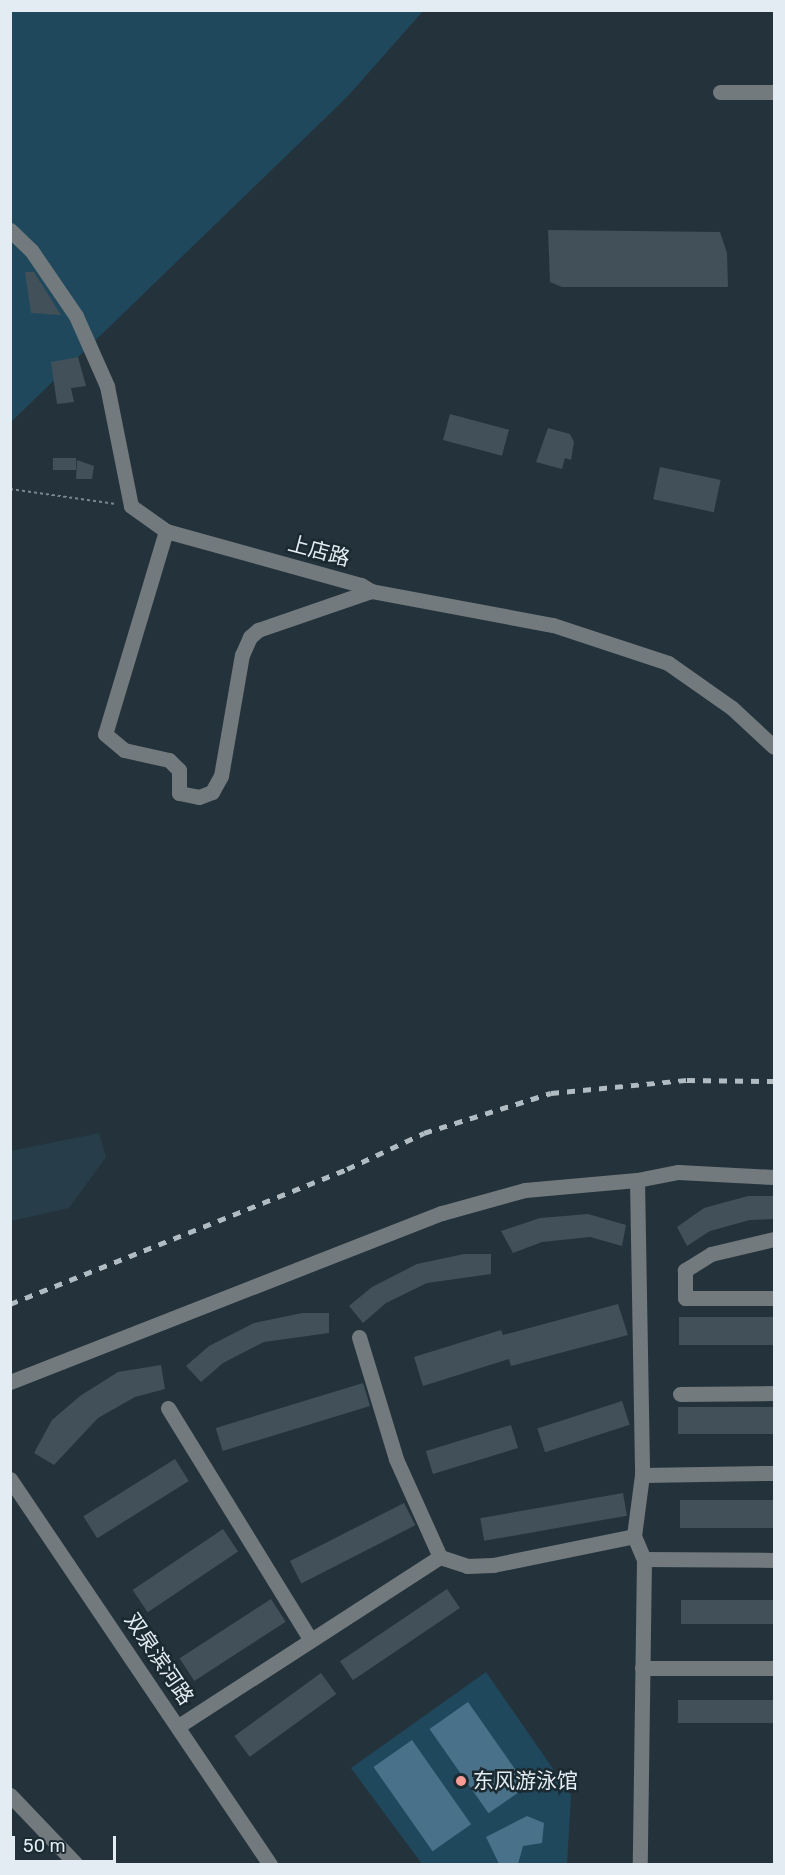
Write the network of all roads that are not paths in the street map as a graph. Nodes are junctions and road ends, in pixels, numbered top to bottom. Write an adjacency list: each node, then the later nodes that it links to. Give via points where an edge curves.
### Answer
1 (720, 92): 2 (street)
2 (774, 92)
3 (10, 230): 4 (street, 上店路, via 31,250 85,336 107,386 131,506)
4 (166, 531): 5 (street, 上店路); 5 (street, via 105,734 124,750 169,760 179,770 179,793 199,797 212,792 221,776 242,655 250,637 258,630)
5 (371, 591): 6 (street, 上店路, via 553,625 668,663 732,708)
6 (774, 747)
7 (774, 1177): 8 (street, via 678,1172)
8 (637, 1180): 12 (street, via 525,1190 441,1213); 17 (street)
9 (774, 1239): 10 (street, via 711,1254 685,1270 685,1298)
10 (774, 1298)
11 (359, 1337): 20 (street, via 396,1459)
12 (10, 1382)
13 (680, 1394): 14 (street)
14 (774, 1394)
15 (168, 1408): 23 (street)
16 (774, 1473): 17 (street)
17 (642, 1475): 19 (street)
18 (10, 1479): 26 (street, 双泉滨河路)
19 (634, 1536): 20 (street, via 493,1565 467,1566); 21 (street)
20 (440, 1557): 23 (street)
21 (644, 1559): 22 (street); 24 (street)
22 (774, 1560)
23 (310, 1639): 26 (street)
24 (642, 1668): 25 (street); 30 (street)
25 (774, 1668)
26 (180, 1725): 29 (street, 双泉滨河路)
27 (10, 1795): 28 (street)
28 (76, 1864)
29 (270, 1864)
30 (640, 1864)

